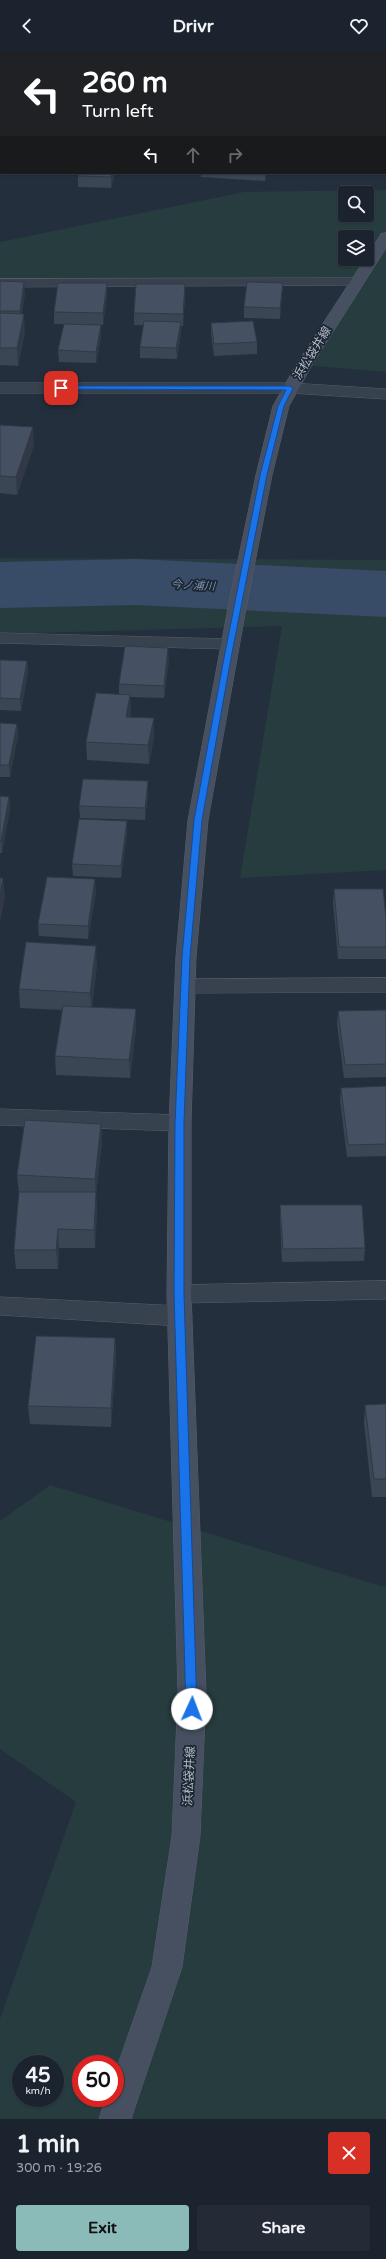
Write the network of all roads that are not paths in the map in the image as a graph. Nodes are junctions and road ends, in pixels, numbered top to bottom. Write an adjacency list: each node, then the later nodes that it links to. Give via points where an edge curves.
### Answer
1 (386, 237): 2 (main road, 浜松袋井線)
2 (357, 282): 3 (street); 5 (main road, 浜松袋井線)
3 (0, 284)
4 (0, 388): 5 (street)
5 (290, 388): 6 (street); 8 (main road, 浜松袋井線, via 281,406 264,475)
6 (386, 394)
7 (0, 638): 8 (street)
8 (230, 644): 10 (main road, 浜松袋井線, via 198,820)
9 (386, 985): 10 (street)
10 (185, 986): 12 (main road, 浜松袋井線)
11 (0, 1117): 12 (street)
12 (180, 1123): 14 (main road, 浜松袋井線)
13 (386, 1290): 14 (street)
14 (180, 1305): 15 (street); 16 (main road, 浜松袋井線, via 192,1693 186,1836 167,1967)
15 (0, 1306)
16 (115, 2119)

